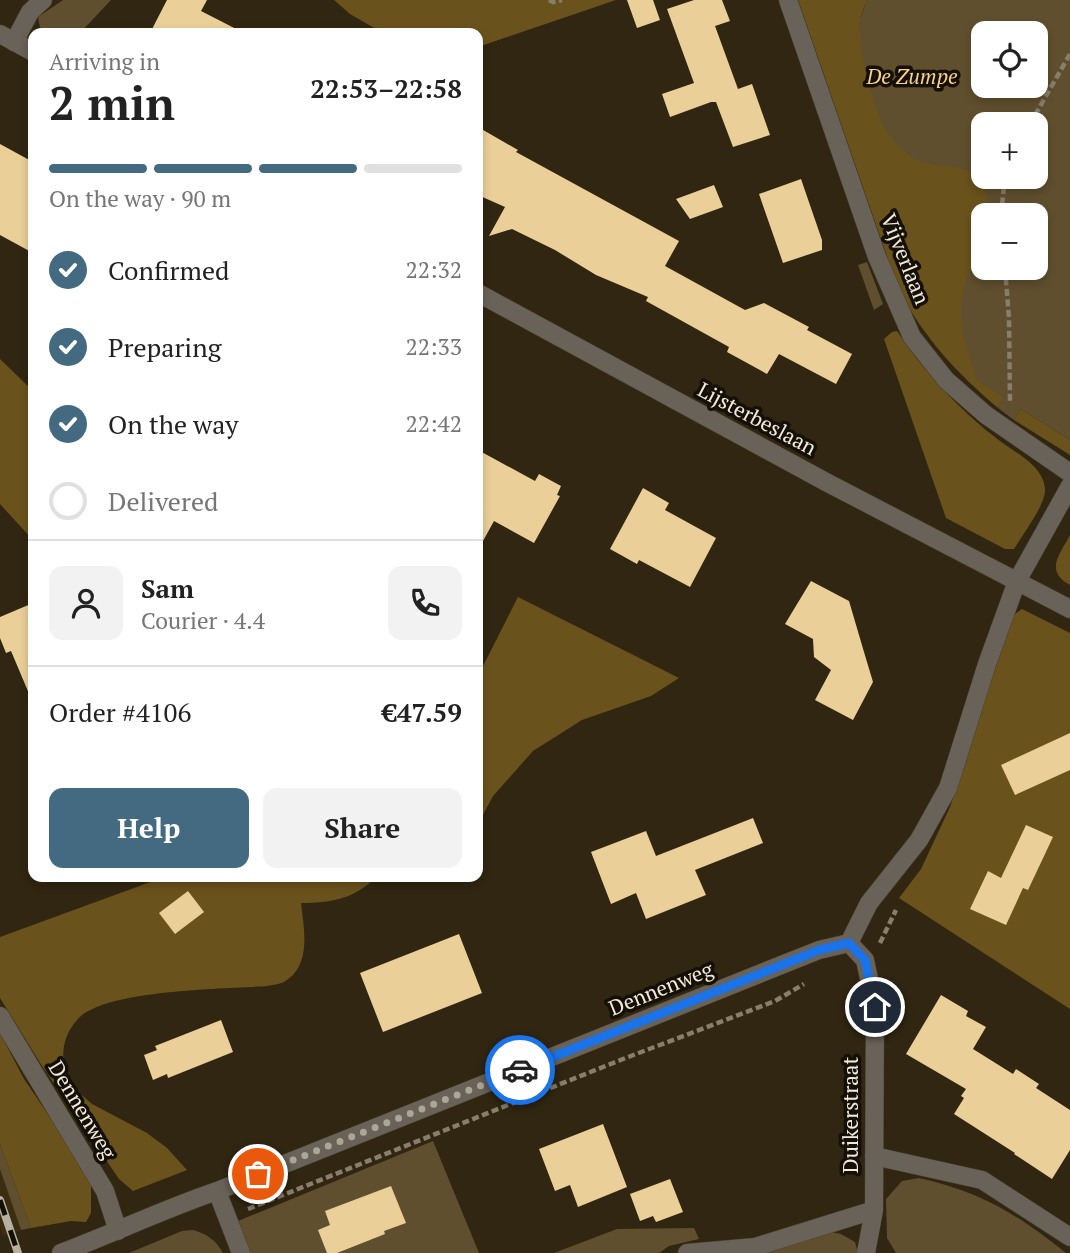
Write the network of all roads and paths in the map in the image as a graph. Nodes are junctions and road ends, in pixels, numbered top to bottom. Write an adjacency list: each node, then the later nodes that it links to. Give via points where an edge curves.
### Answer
1 (43, 0): 5 (street)
2 (549, 0): 3 (path)
3 (562, 0)
4 (788, 0): 11 (street, Vijverlaan, via 877,257 912,338 946,380)
5 (7, 38): 6 (street)
6 (28, 49)
7 (1070, 54): 8 (path)
8 (1037, 112)
9 (1006, 280): 11 (path, via 1010,402)
10 (483, 296): 14 (street, Lijsterbeslaan)
11 (999, 425): 12 (street, Vijverlaan)
12 (1070, 473)
13 (1070, 486): 14 (street)
14 (1017, 581): 15 (street, Lijsterbeslaan); 16 (street, via 948,788 919,840 869,903)
15 (1070, 608)
16 (849, 943): 18 (street, Duikerstraat, via 865,960 875,1007); 19 (street, Dennenweg, via 819,950)
17 (0, 1016): 21 (street, Dennenweg, via 105,1191)
18 (874, 1156): 20 (street, Duikerstraat); 22 (street, via 982,1180)
19 (217, 1191): 21 (street, Dennenweg); 24 (street)
20 (874, 1210): 25 (street, via 755,1247); 26 (street, Duikerstraat)
21 (118, 1231): 23 (street, Dennenweg)
22 (1070, 1237)
23 (61, 1253)
24 (241, 1253)
25 (687, 1253)
26 (866, 1253)

